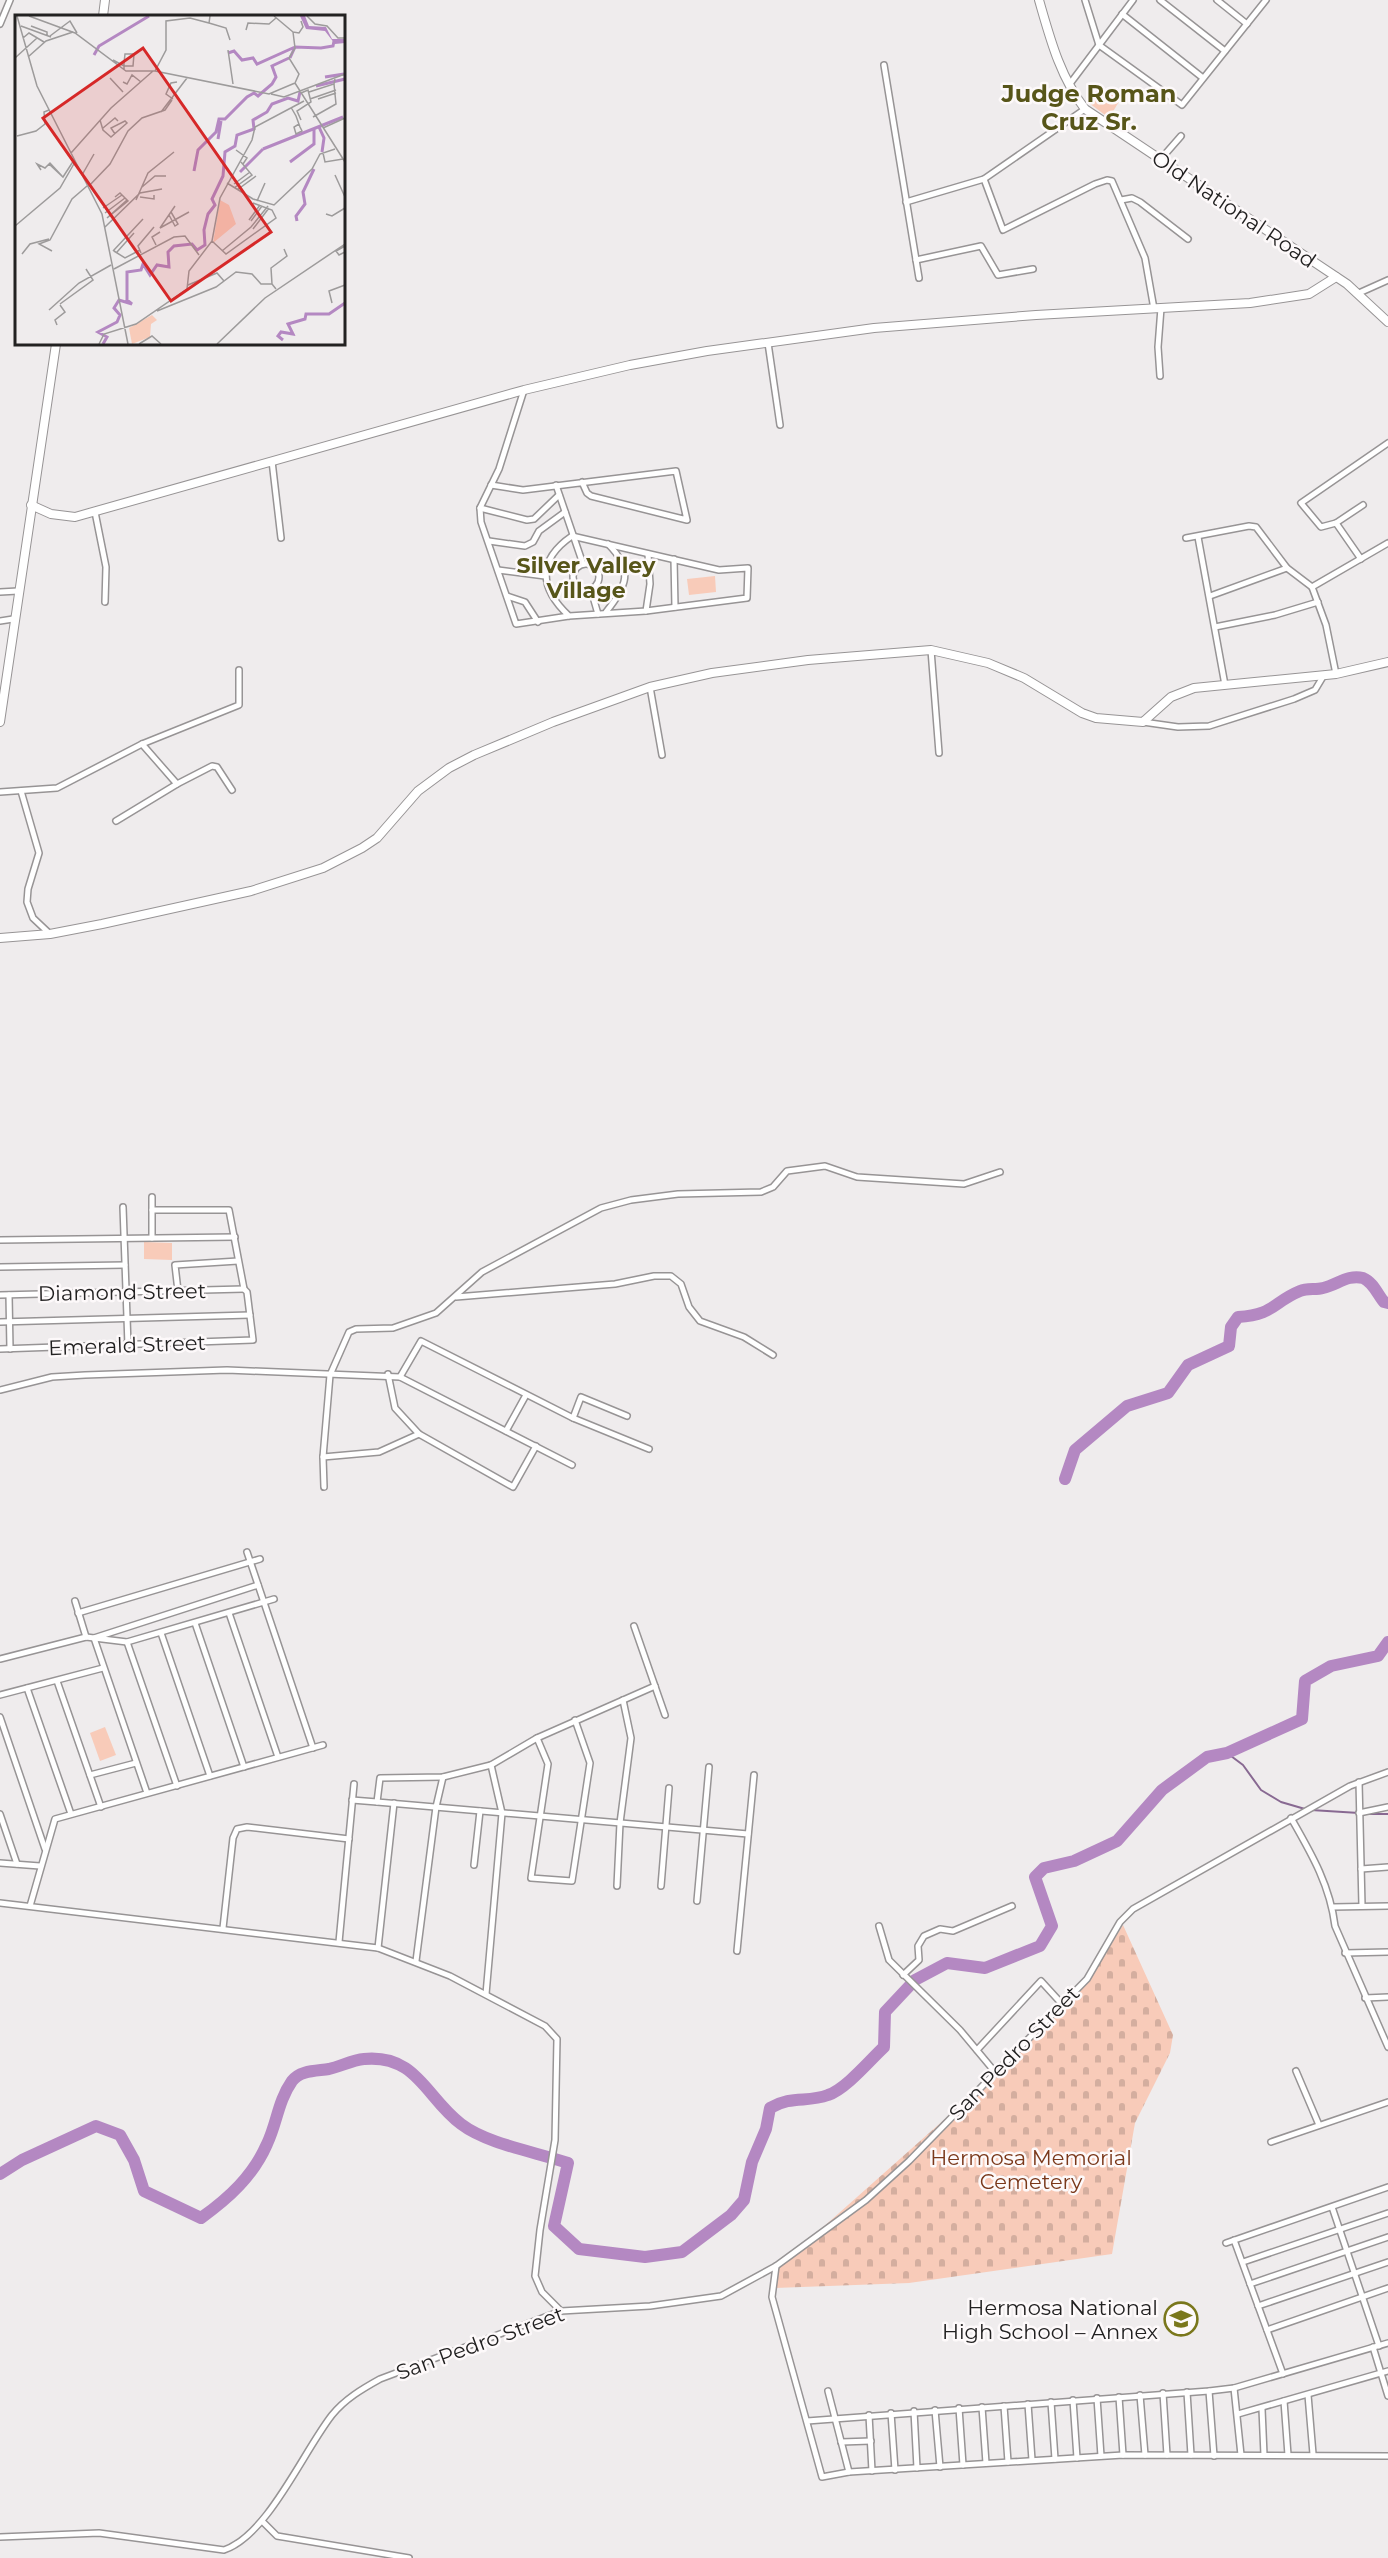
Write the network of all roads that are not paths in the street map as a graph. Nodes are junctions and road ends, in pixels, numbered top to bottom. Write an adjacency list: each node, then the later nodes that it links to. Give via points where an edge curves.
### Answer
1 (10, 0): 11 (street)
2 (105, 0): 10 (main road)
3 (1039, 0): 17 (street, Old National Road)
4 (1085, 0): 13 (street)
5 (1133, 0): 9 (street)
6 (1160, 0): 14 (street)
7 (1217, 0): 12 (street)
8 (1266, 0): 12 (street)
9 (1122, 14): 13 (street); 16 (street)
10 (103, 15)
11 (0, 24)
12 (1247, 24): 14 (street)
13 (1099, 45): 16 (street, via 1182,105); 17 (street)
14 (1225, 51): 16 (street)
15 (884, 65): 23 (street)
16 (1203, 78)
17 (1069, 85): 18 (street, Old National Road)
18 (1085, 109): 20 (street, Old National Road); 21 (street)
19 (1181, 136): 20 (street)
20 (1160, 160): 27 (street, Old National Road)
21 (984, 179): 22 (street, via 1003,230 1107,180); 23 (street)
22 (1121, 200): 24 (street, via 1132,198 1140,202); 31 (street, via 1145,258)
23 (906, 202): 25 (street)
24 (1188, 239)
25 (916, 260): 26 (street, via 981,246 998,275); 28 (street)
26 (1033, 269)
27 (1336, 277): 30 (street, Old National Road); 31 (street, via 1318,291 1292,297)
28 (919, 278)
29 (1388, 280): 30 (street)
30 (1359, 293): 32 (street, Old National Road)
31 (1158, 308): 33 (street, via 874,328); 35 (street)
32 (1388, 322)
33 (768, 343): 36 (street, via 630,365); 37 (street)
34 (56, 345): 44 (main road)
35 (1160, 376)
36 (524, 390): 39 (street); 41 (street)
37 (780, 425)
38 (1388, 443): 49 (street, via 1301,504 1321,527)
39 (272, 462): 47 (street); 52 (street)
40 (582, 482): 40 (street, via 591,496 687,520 676,471); 42 (street)
41 (491, 485): 42 (street, via 523,490); 46 (street)
42 (556, 486): 43 (street)
43 (560, 495): 46 (street, via 534,519); 48 (street)
44 (32, 505): 47 (street, via 60,516); 66 (main road)
45 (1363, 505): 49 (street)
46 (480, 508): 54 (street)
47 (95, 512): 70 (street, via 106,567)
48 (565, 512): 50 (street); 54 (street, via 525,546)
49 (1336, 523): 59 (street)
50 (572, 536): 55 (street); 60 (street); 63 (street, via 552,554)
51 (1198, 537): 53 (street); 61 (street, via 1256,527); 69 (street)
52 (281, 538)
53 (1186, 538)
54 (489, 541): 62 (street)
55 (606, 543): 57 (street); 74 (street, via 617,553 625,586)
56 (1388, 543): 59 (street)
57 (648, 554): 58 (street); 73 (street, via 650,584)
58 (674, 559): 72 (street); 72 (street, via 719,570 747,567 747,598)
59 (1360, 559): 64 (street)
60 (583, 564): 65 (street, via 592,565 600,576); 65 (street, via 576,569 573,581 579,588)
61 (1287, 568): 64 (street); 69 (street)
62 (498, 570): 63 (street); 68 (street)
63 (545, 576): 76 (street, via 552,595)
64 (1312, 587): 71 (street)
65 (591, 590): 75 (street)
66 (18, 591): 67 (street); 77 (main road)
67 (0, 592)
68 (507, 596): 79 (street, via 525,602); 79 (street, via 516,624)
69 (1210, 596): 80 (street)
70 (105, 602)
71 (1318, 602): 80 (street); 84 (street)
72 (675, 607): 73 (street)
73 (646, 610): 74 (street)
74 (606, 612): 75 (street)
75 (598, 614): 76 (street)
76 (569, 616): 79 (street)
77 (14, 619): 78 (street); 88 (main road)
78 (0, 621)
79 (538, 622)
80 (1215, 627): 86 (street)
81 (931, 650): 87 (street, via 808,660 712,673); 89 (street, via 988,663 1096,718); 91 (street)
82 (1388, 662): 84 (street)
83 (239, 670): 90 (street, via 239,705)
84 (1336, 674): 85 (street)
85 (1324, 675): 86 (street); 89 (street, via 1315,690 1209,726)
86 (1225, 685): 89 (street, via 1194,688 1171,697)
87 (650, 687): 92 (street); 98 (street, via 553,722 448,768 418,791 377,838 323,868 251,891)
88 (0, 722)
89 (1143, 722)
90 (142, 744): 93 (street); 95 (street, via 57,788)
91 (939, 753)
92 (662, 755)
93 (177, 784): 94 (street, via 212,766 217,767); 97 (street)
94 (232, 790)
95 (21, 791): 96 (street); 98 (street, via 39,853 27,902 33,918)
96 (0, 792)
97 (117, 821)
98 (50, 934): 99 (street)
99 (0, 938)
100 (1000, 1172): 116 (street, via 975,1182 940,1183 857,1177 818,1166 787,1171 773,1187 761,1192 678,1194 616,1203 490,1267)
101 (152, 1197): 103 (street)
102 (123, 1207): 106 (street)
103 (152, 1210): 104 (street, via 229,1210); 105 (street)
104 (235, 1237): 105 (street); 108 (street)
105 (152, 1238): 106 (street)
106 (124, 1239): 107 (street); 109 (street)
107 (0, 1240)
108 (238, 1261): 111 (street); 112 (street, via 175,1265)
109 (125, 1265): 110 (street); 113 (street)
110 (0, 1268)
111 (243, 1289): 112 (street, Diamond Street); 117 (street, via 247,1292)
112 (178, 1291): 113 (street, Diamond Street)
113 (126, 1292): 115 (street, Diamond Street); 118 (street)
114 (0, 1295): 115 (street, Diamond Street)
115 (9, 1295): 120 (street)
116 (456, 1298): 124 (street, via 671,1276 681,1284 689,1307 700,1321 744,1337); 126 (street, via 436,1313 405,1326 352,1330)
117 (250, 1315): 118 (street); 121 (street, Emerald Street, via 253,1340)
118 (127, 1318): 120 (street); 121 (street)
119 (0, 1322): 120 (street)
120 (9, 1322): 122 (street)
121 (128, 1345): 122 (street, Emerald Street)
122 (9, 1348): 123 (street, Emerald Street)
123 (0, 1349)
124 (773, 1355)
125 (388, 1374): 126 (street); 127 (street); 133 (street, via 395,1408)
126 (330, 1375): 128 (street, via 227,1370 85,1375 52,1377); 136 (street)
127 (400, 1377): 129 (street, via 421,1341); 132 (street)
128 (0, 1390)
129 (526, 1395): 131 (street); 132 (street)
130 (627, 1416): 131 (street, via 581,1397)
131 (573, 1418): 135 (street)
132 (506, 1431): 134 (street)
133 (419, 1434): 134 (street, via 513,1487); 136 (street, via 379,1452)
134 (536, 1446): 137 (street)
135 (649, 1449)
136 (323, 1457): 138 (street)
137 (572, 1465)
138 (324, 1487)
139 (247, 1552): 141 (street)
140 (260, 1559): 141 (street)
141 (251, 1562): 142 (street); 146 (street)
142 (258, 1585): 145 (street); 152 (street)
143 (274, 1599): 145 (street)
144 (75, 1601): 146 (street)
145 (263, 1603): 147 (street); 166 (street)
146 (78, 1613): 151 (street)
147 (230, 1613): 148 (street); 167 (street)
148 (195, 1623): 150 (street); 170 (street)
149 (634, 1626): 157 (street)
150 (161, 1633): 153 (street); 175 (street)
151 (86, 1637): 152 (street); 154 (street)
152 (94, 1638): 153 (street); 155 (street)
153 (127, 1642): 179 (street)
154 (0, 1659)
155 (103, 1668): 156 (street); 168 (street)
156 (57, 1681): 158 (street); 174 (street)
157 (655, 1686): 160 (street); 161 (street)
158 (27, 1688): 159 (street); 192 (street)
159 (0, 1695)
160 (623, 1700): 163 (street); 196 (street, via 631,1738)
161 (665, 1715)
162 (0, 1717): 201 (street)
163 (575, 1720): 164 (street); 195 (street, via 590,1763)
164 (537, 1738): 169 (street); 193 (street, via 548,1764)
165 (323, 1745): 166 (street)
166 (313, 1748): 167 (street)
167 (278, 1757): 170 (street)
168 (136, 1763): 174 (street); 181 (street)
169 (491, 1765): 176 (street); 189 (street)
170 (244, 1767): 175 (street)
171 (709, 1767): 198 (street)
172 (1388, 1772): 177 (street, San Pedro Street)
173 (754, 1774): 199 (street)
174 (90, 1775): 185 (street)
175 (210, 1776): 179 (street)
176 (443, 1777): 183 (street, via 380,1778); 186 (street)
177 (1359, 1782): 190 (street); 194 (street, San Pedro Street)
178 (354, 1784): 182 (street)
179 (177, 1786): 181 (street)
180 (669, 1788): 197 (street)
181 (147, 1793): 185 (street)
182 (352, 1800): 183 (street); 200 (street)
183 (377, 1802): 184 (street)
184 (394, 1803): 186 (street); 220 (street)
185 (101, 1807): 192 (street)
186 (436, 1807): 188 (street); 224 (street)
187 (1388, 1807): 190 (street)
188 (480, 1811): 189 (street); 204 (street)
189 (502, 1813): 193 (street); 226 (street)
190 (1359, 1813): 207 (street)
191 (0, 1814): 203 (street)
192 (71, 1814): 201 (street, via 55,1819)
193 (539, 1816): 195 (street); 195 (street, via 531,1878 572,1881)
194 (1291, 1818): 216 (street, via 1321,1870); 229 (street, San Pedro Street, via 1133,1909 1120,1922 1091,1973)
195 (580, 1820): 196 (street)
196 (620, 1823): 197 (street); 208 (street)
197 (665, 1827): 198 (street); 209 (street)
198 (704, 1830): 199 (street); 210 (street)
199 (748, 1834): 221 (street)
200 (348, 1839): 218 (street, via 237,1829 232,1838); 219 (street)
201 (46, 1850): 205 (street)
202 (0, 1863): 203 (street)
203 (17, 1864): 205 (street)
204 (474, 1865)
205 (40, 1866): 212 (street)
206 (1388, 1867): 207 (street)
207 (1361, 1869): 214 (street)
208 (617, 1886)
209 (661, 1886)
210 (697, 1900)
211 (0, 1903): 212 (street)
212 (30, 1906): 218 (street)
213 (1012, 1906): 225 (street, via 953,1931 940,1929 924,1936 918,1946 920,1960)
214 (1362, 1906): 215 (street); 216 (street)
215 (1388, 1906)
216 (1333, 1907): 223 (street)
217 (879, 1926): 225 (street, via 889,1960)
218 (223, 1928): 219 (street)
219 (339, 1942): 220 (street)
220 (378, 1948): 224 (street)
221 (737, 1951)
222 (1388, 1952): 223 (street)
223 (1345, 1953): 228 (street)
224 (416, 1960): 226 (street)
225 (903, 1975): 231 (street)
226 (486, 1994): 253 (street, via 545,2026 556,2039 555,2140 535,2276 542,2292)
227 (1388, 1997): 228 (street)
228 (1365, 1998): 230 (street)
229 (1062, 2004): 231 (street, via 1041,1980); 233 (street, San Pedro Street)
230 (1388, 2047)
231 (977, 2050): 233 (street)
232 (1296, 2071): 235 (street)
233 (995, 2072): 247 (street, San Pedro Street, via 909,2161 866,2199)
234 (1388, 2102): 235 (street)
235 (1319, 2125): 236 (street)
236 (1270, 2142)
237 (1388, 2187): 238 (street)
238 (1332, 2206): 240 (street); 242 (street)
239 (1388, 2213): 240 (street)
240 (1339, 2229): 244 (street); 245 (street)
241 (1388, 2237): 244 (street)
242 (1234, 2240): 243 (street); 245 (street)
243 (1226, 2243)
244 (1347, 2251): 248 (street); 249 (street)
245 (1243, 2262): 249 (street)
246 (1388, 2262): 248 (street)
247 (776, 2266): 253 (street, San Pedro Street, via 721,2296 650,2306); 284 (street, via 772,2297)
248 (1354, 2273): 251 (street); 252 (street)
249 (1250, 2284): 252 (street)
250 (1388, 2288): 251 (street)
251 (1362, 2297): 254 (street); 256 (street)
252 (1258, 2306): 254 (street)
253 (561, 2311): 309 (street, San Pedro Street, via 380,2379 356,2392 333,2413)
254 (1267, 2330): 259 (street)
255 (1388, 2343): 256 (street)
256 (1376, 2346): 258 (street); 259 (street)
257 (1388, 2371): 258 (street)
258 (1381, 2373): 266 (street); 267 (street)
259 (1283, 2374): 260 (street)
260 (1234, 2388): 262 (street); 281 (street)
261 (828, 2391): 283 (street)
262 (1209, 2391): 263 (street); 296 (street)
263 (1187, 2392): 264 (street); 291 (street)
264 (1162, 2393): 265 (street); 290 (street)
265 (1140, 2395): 268 (street); 289 (street)
266 (1308, 2395): 271 (street); 287 (street)
267 (1388, 2396)
268 (1119, 2397): 269 (street); 288 (street)
269 (1097, 2398): 270 (street); 295 (street)
270 (1073, 2400): 272 (street); 298 (street)
271 (1284, 2401): 277 (street); 294 (street)
272 (1051, 2402): 273 (street); 299 (street)
273 (1028, 2404): 274 (street); 300 (street)
274 (1004, 2406): 275 (street); 301 (street)
275 (982, 2407): 276 (street); 302 (street)
276 (959, 2408): 278 (street); 303 (street)
277 (1262, 2409): 281 (street); 293 (street)
278 (935, 2410): 279 (street); 304 (street)
279 (914, 2411): 280 (street); 305 (street)
280 (891, 2414): 282 (street); 306 (street)
281 (1238, 2414): 292 (street)
282 (869, 2415): 283 (street); 285 (street)
283 (834, 2417): 284 (street); 286 (street)
284 (807, 2421): 308 (street, via 822,2476)
285 (871, 2441): 286 (street); 307 (street)
286 (841, 2442): 308 (street)
287 (1313, 2454): 294 (street); 297 (street)
288 (1124, 2455): 289 (street); 295 (street)
289 (1145, 2455): 290 (street)
290 (1167, 2455): 291 (street)
291 (1191, 2455): 296 (street)
292 (1241, 2455): 293 (street); 296 (street)
293 (1264, 2455): 294 (street)
294 (1288, 2455)
295 (1101, 2456): 298 (street)
296 (1214, 2456)
297 (1388, 2456)
298 (1077, 2458): 299 (street)
299 (1055, 2459): 300 (street)
300 (1032, 2460): 301 (street)
301 (1008, 2462): 302 (street)
302 (986, 2463): 303 (street)
303 (963, 2465): 304 (street)
304 (939, 2467): 305 (street)
305 (917, 2468): 306 (street)
306 (895, 2470): 307 (street)
307 (872, 2471): 308 (street)
308 (849, 2472)
309 (262, 2521): 310 (street, San Pedro Street, via 236,2546 224,2550 99,2533); 311 (street, via 277,2536)
310 (0, 2537)
311 (408, 2558)

